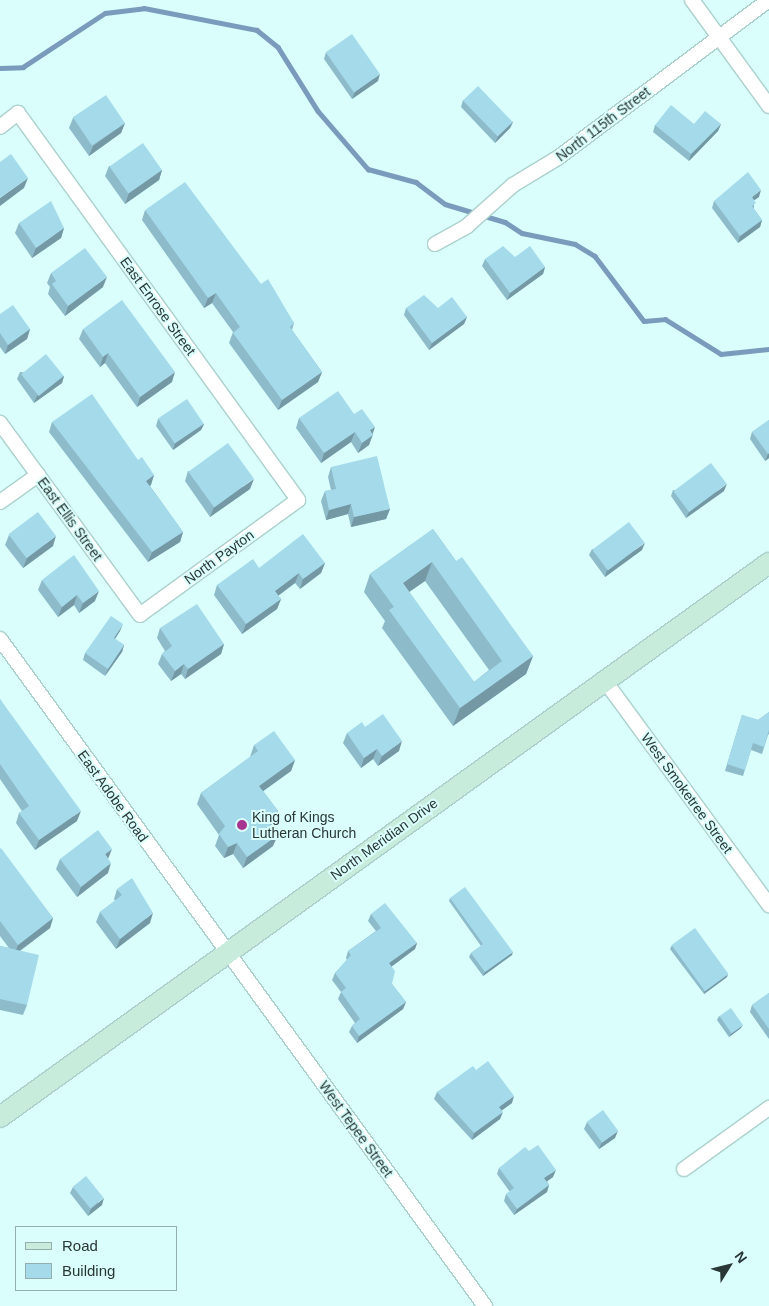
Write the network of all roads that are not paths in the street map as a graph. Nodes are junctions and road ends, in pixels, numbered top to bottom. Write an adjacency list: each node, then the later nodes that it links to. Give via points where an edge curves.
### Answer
1 (692, 0): 3 (street)
2 (769, 0): 3 (street, North 115th Street)
3 (717, 38): 4 (street); 6 (street, North 115th Street, via 559,157 513,185 467,226)
4 (769, 106)
5 (0, 127): 9 (street, East Enrose Street, via 18,113)
6 (435, 244)
7 (0, 422): 8 (street, East Ellis Street)
8 (38, 475): 10 (street); 12 (street, East Ellis Street)
9 (298, 500): 12 (street, North Payton)
10 (0, 502)
11 (769, 563): 14 (street, North Meridian Drive)
12 (140, 615)
13 (0, 639): 16 (street, East Adobe Road)
14 (605, 681): 15 (street, West Smoketree Street); 16 (street, North Meridian Drive)
15 (769, 905)
16 (226, 952): 18 (street, North Meridian Drive); 20 (street, West Tepee Street)
17 (769, 1108): 19 (street)
18 (0, 1117)
19 (684, 1169)
20 (485, 1306)

